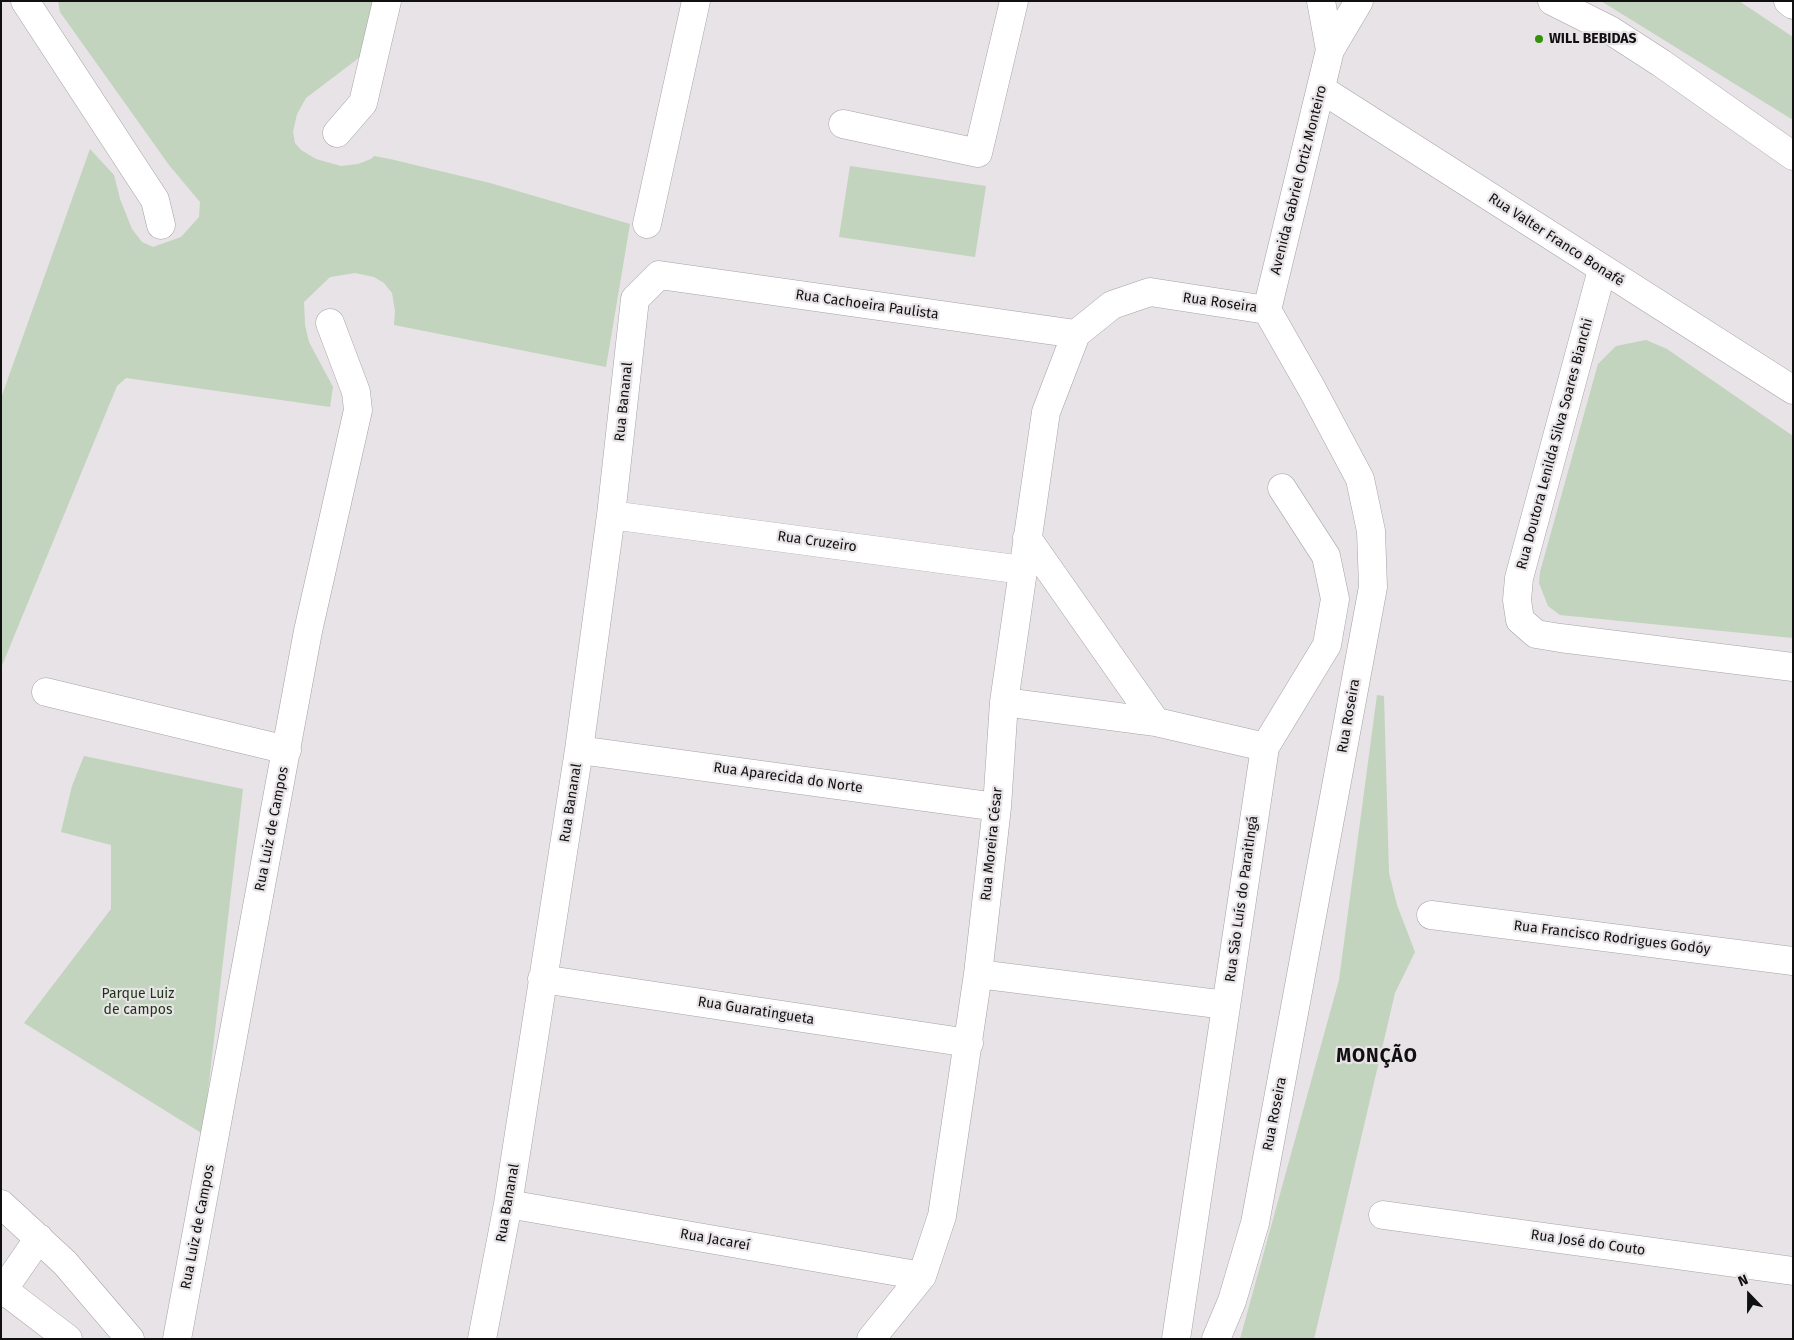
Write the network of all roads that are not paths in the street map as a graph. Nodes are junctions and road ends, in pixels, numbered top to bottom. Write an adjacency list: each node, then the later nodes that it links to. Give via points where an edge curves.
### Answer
1 (25, 1): 16 (street, via 155,200)
2 (387, 1): 13 (street, via 363,103)
3 (696, 1): 15 (street)
4 (1014, 1): 12 (street, via 978,153)
5 (1321, 1): 10 (street, Avenida Gabriel Ortiz Monteiro)
6 (1359, 1): 10 (street, Avenida Gabriel Ortiz Monteiro)
7 (1552, 1): 14 (street, via 1610,30 1661,62)
8 (1788, 1): 9 (street)
9 (1793, 4)
10 (1330, 50): 11 (street, Avenida Gabriel Ortiz Monteiro)
11 (1321, 89): 17 (street, Rua Valter Franco Bonafé); 19 (street, Avenida Gabriel Ortiz Monteiro)
12 (843, 124)
13 (337, 133)
14 (1793, 156)
15 (647, 224)
16 (161, 225)
17 (1602, 270): 22 (street, Rua Valter Franco Bonafé); 27 (street, Rua Doutora Lenilda Silva Soares Bianchi, via 1519,578 1517,600 1520,620 1536,634 1544,636)
18 (659, 275): 21 (street, Rua Cachoeira Paulista); 24 (street, Rua Bananal, via 635,299)
19 (1267, 310): 21 (street, Rua Roseira, via 1150,292 1112,305); 54 (street, Rua Roseira, via 1360,479 1371,531 1373,587 1255,1223 1232,1301)
20 (330, 323): 32 (street, Rua Luiz de Campos, via 356,392 358,410 308,631)
21 (1076, 334): 25 (street, Rua Moreira César, via 1046,412)
22 (1793, 390)
23 (1282, 488): 31 (street, Rua São Luís do ParaitIngá, via 1326,556 1335,599 1327,645)
24 (611, 515): 26 (street, Rua Cruzeiro); 33 (street, Rua Bananal)
25 (1027, 538): 26 (street, Rua Moreira César); 30 (street)
26 (1023, 570): 29 (street, Rua Moreira César)
27 (1793, 667)
28 (46, 692): 32 (street)
29 (1004, 702): 30 (street); 34 (street, Rua Moreira César)
30 (1156, 722): 31 (street)
31 (1264, 747): 39 (street, Rua São Luís do ParaitIngá)
32 (287, 750): 50 (street, Rua Luiz de Campos)
33 (579, 750): 34 (street, Rua Aparecida do Norte); 38 (street, Rua Bananal)
34 (997, 807): 37 (street, Rua Moreira César)
35 (1431, 916): 36 (street, Rua Francisco Rodrigues Godóy)
36 (1793, 961)
37 (978, 974): 39 (street); 40 (street, Rua Moreira César)
38 (542, 979): 40 (street, Rua Guaratingueta); 42 (street, Rua Bananal)
39 (1226, 1005): 53 (street, Rua São Luís do ParaitIngá)
40 (969, 1043): 46 (street, Rua Moreira César, via 942,1216)
41 (1, 1204): 44 (street)
42 (508, 1204): 46 (street, Rua Jacareí); 51 (street, Rua Bananal)
43 (1383, 1215): 45 (street, Rua José do Couto)
44 (39, 1238): 47 (street); 49 (street, via 65,1263)
45 (1793, 1271)
46 (922, 1276): 52 (street, Rua Moreira César)
47 (2, 1290): 48 (street)
48 (68, 1339)
49 (130, 1339)
50 (178, 1339)
51 (482, 1339)
52 (871, 1339)
53 (1176, 1339)
54 (1216, 1339)

